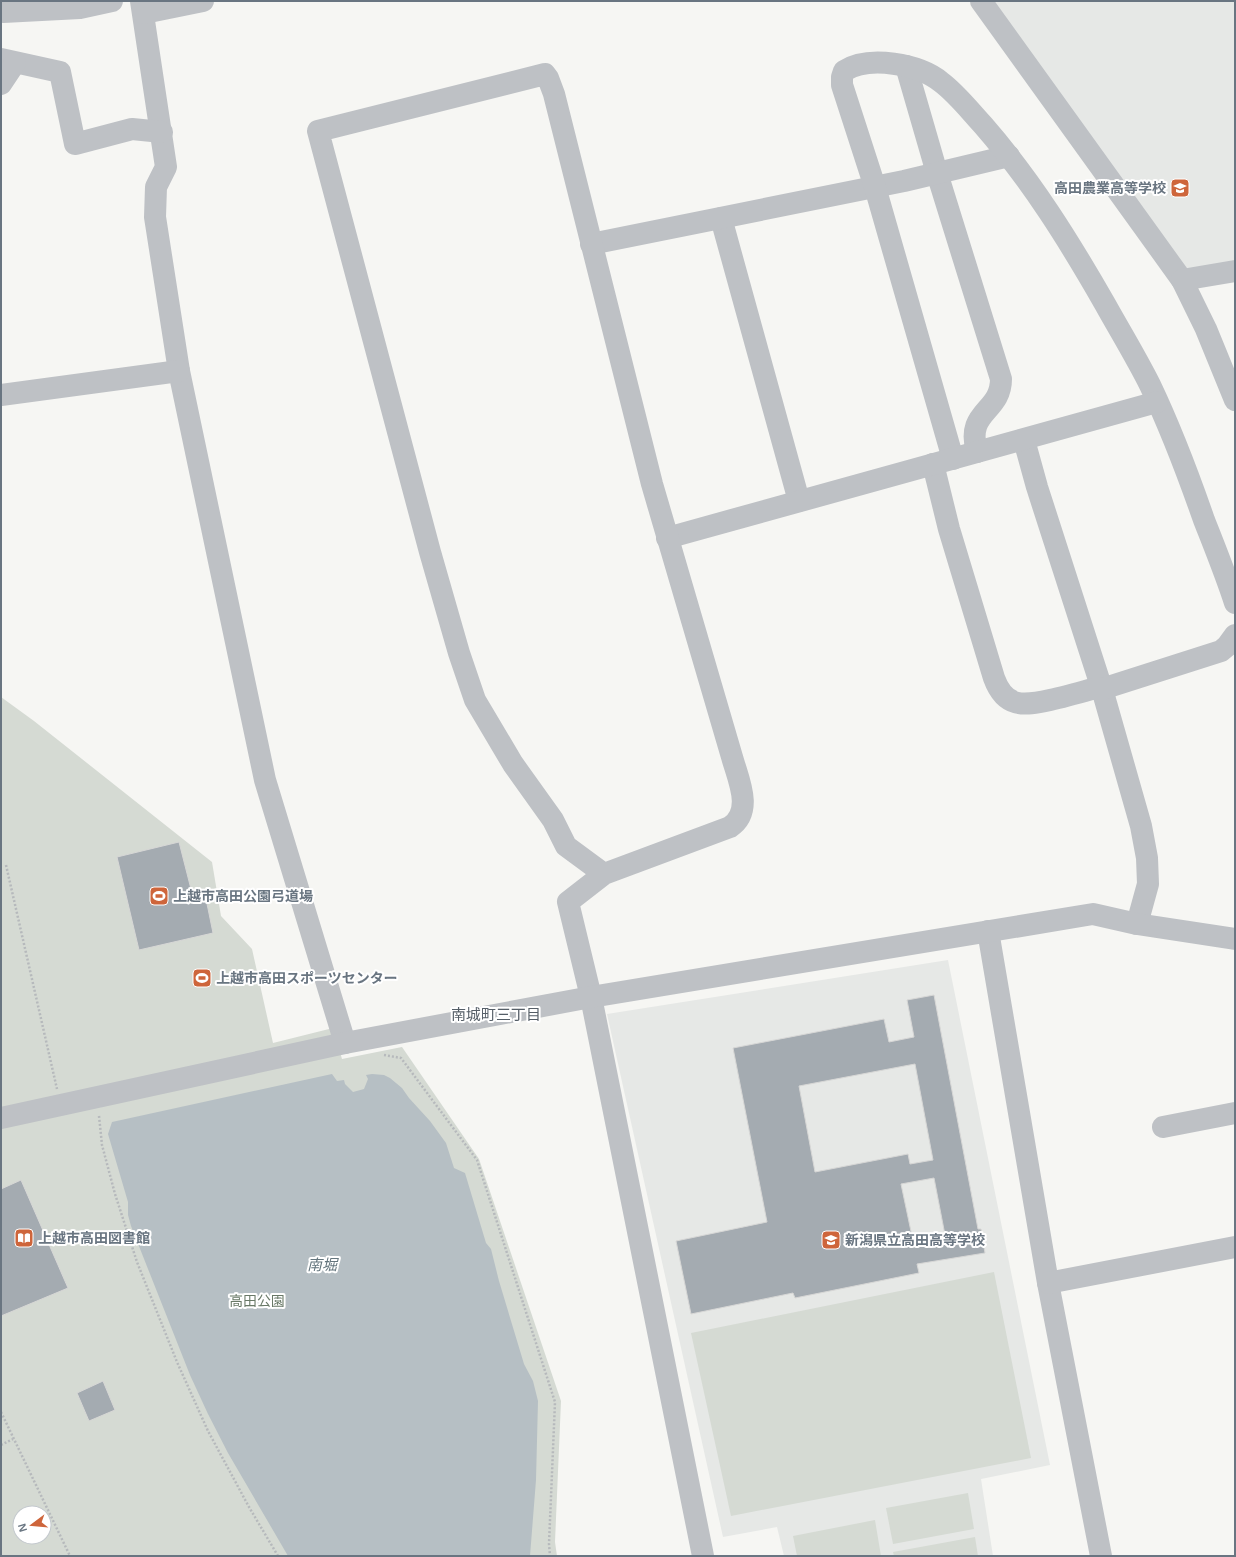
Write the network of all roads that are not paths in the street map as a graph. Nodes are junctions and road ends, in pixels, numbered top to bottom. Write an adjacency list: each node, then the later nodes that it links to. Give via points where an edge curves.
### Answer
1 (112, 1): 5 (street, via 80,8)
2 (203, 1): 4 (street)
3 (981, 1): 16 (street)
4 (142, 7): 9 (street)
5 (3, 12)
6 (8, 61): 8 (street); 9 (street, via 60,72 75,144 132,129)
7 (906, 66): 10 (street, via 942,82); 11 (street); 12 (street, via 868,64 848,69 842,74 842,85)
8 (1, 84)
9 (162, 132): 17 (street, via 166,167 156,187 155,217)
10 (1010, 156): 11 (street); 21 (street, via 1082,265 1142,368)
11 (937, 173): 12 (street); 23 (street, via 1002,380 998,397 976,424 974,434)
12 (875, 187): 13 (street); 24 (street)
13 (721, 218): 14 (street); 26 (street)
14 (591, 244): 27 (street); 31 (street, via 554,94 545,74 318,131 430,552 475,700 513,764 553,820 566,846)
15 (1235, 271): 16 (street)
16 (1182, 280): 18 (street)
17 (179, 371): 19 (street); 36 (street, via 265,780)
18 (1229, 372): 20 (street)
19 (1, 395)
20 (1235, 400)
21 (1157, 402): 22 (street); 28 (street, via 1182,458)
22 (1024, 440): 23 (street); 30 (street)
23 (977, 452): 24 (street)
24 (953, 459): 25 (street)
25 (933, 464): 26 (street); 30 (street, via 952,537 994,678 1001,693 1016,703 1029,704 1092,689)
26 (799, 501): 27 (street)
27 (667, 538): 31 (street, via 740,785 743,812 739,820 730,827)
28 (1235, 603)
29 (1235, 635): 30 (street, via 1221,651)
30 (1102, 689): 32 (street, via 1141,826 1146,858 1148,884)
31 (604, 874): 35 (street, via 568,902)
32 (1137, 924): 33 (street, via 1093,914); 34 (street)
33 (988, 931): 35 (street); 41 (street)
34 (1235, 939)
35 (591, 998): 36 (street); 42 (street)
36 (345, 1043): 38 (street)
37 (1235, 1113): 39 (street)
38 (1, 1118)
39 (1163, 1127)
40 (1235, 1247): 41 (street)
41 (1048, 1283): 43 (street)
42 (703, 1556)
43 (1101, 1556)

